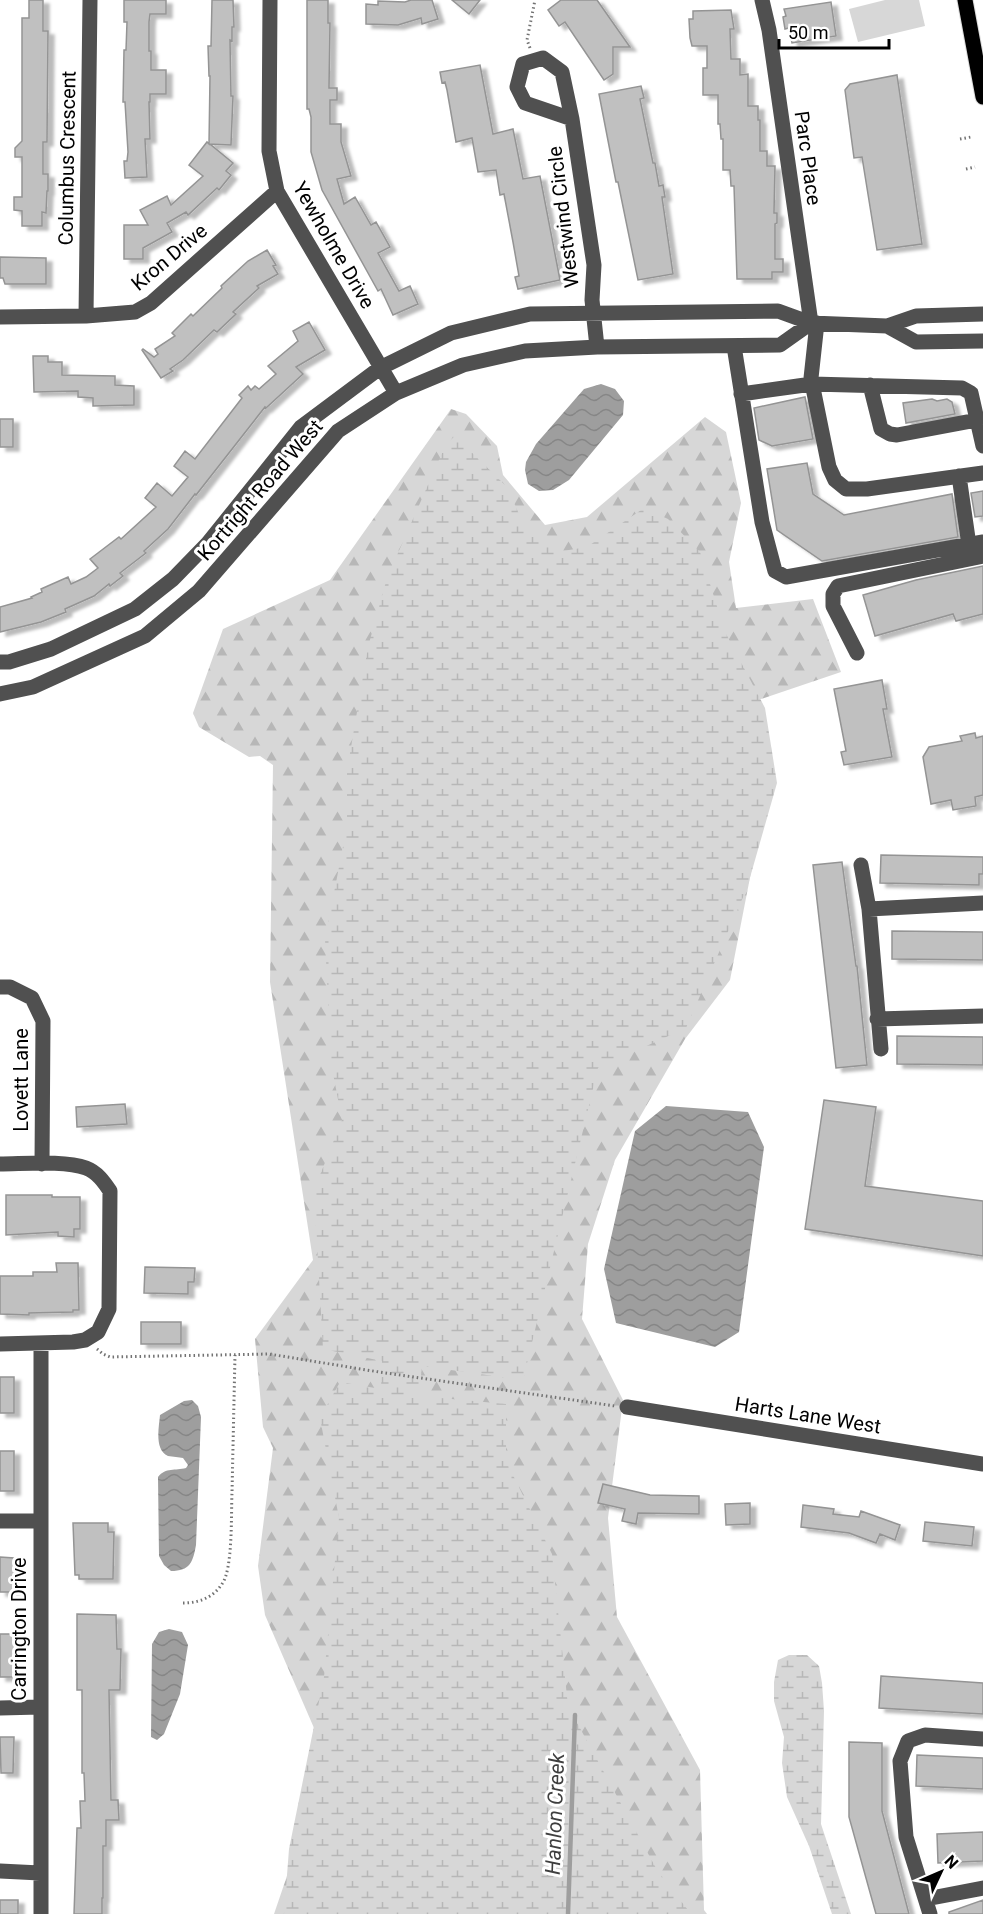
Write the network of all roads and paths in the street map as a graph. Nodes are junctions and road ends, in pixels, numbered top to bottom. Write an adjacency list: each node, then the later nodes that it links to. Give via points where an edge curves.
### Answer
1 (90, 0): 16 (street, Columbus Crescent)
2 (270, 0): 13 (street, Yewholme Drive, via 269,151)
3 (536, 0): 6 (path, via 527,40)
4 (762, 0): 18 (street, Parc Place)
5 (965, 0): 7 (main road)
6 (535, 60): 8 (street, Westwind Circle, via 543,58 562,72); 8 (street, Westwind Circle, via 524,64 517,87 525,103)
7 (983, 97)
8 (572, 119): 14 (street, Westwind Circle, via 594,265)
9 (971, 137): 10 (path)
10 (960, 139)
11 (975, 167): 12 (path)
12 (966, 169)
13 (277, 191): 16 (street, Kron Drive, via 151,303 135,312); 23 (street, Yewholme Drive)
14 (593, 314): 18 (street, Kortright Road West, via 778,311); 22 (street, Westwind Circle); 23 (street, Kortright Road West, via 530,314 451,333)
15 (983, 314): 19 (street, Kortright Road West, via 916,316)
16 (86, 316): 17 (street, Kron Drive)
17 (0, 317)
18 (814, 323): 19 (street, Kortright Road West); 21 (street, Kortright Road West, via 780,345); 24 (street, Parc Place)
19 (887, 326): 20 (street, Kortright Road West, via 916,342)
20 (983, 341)
21 (734, 346): 22 (street, Kortright Road West); 27 (street)
22 (597, 347): 26 (street, Kortright Road West, via 525,351 473,362)
23 (380, 368): 26 (street, Yewholme Drive); 35 (street, Kortright Road West, via 301,427 208,543 173,579 135,609 51,649)
24 (812, 384): 25 (street); 27 (street); 31 (street, Parc Place, via 829,467 835,480 846,489)
25 (870, 385): 28 (street, via 962,388 971,393); 28 (street, via 881,429 890,434)
26 (396, 393): 36 (street, Kortright Road West, via 338,431 199,591 145,636 33,687)
27 (741, 394): 32 (street, via 762,522 775,571 786,577)
28 (977, 420): 29 (street)
29 (983, 446)
30 (983, 473): 31 (street)
31 (959, 476): 32 (street)
32 (976, 543)
33 (983, 556): 34 (street, via 838,586 833,606)
34 (857, 653)
35 (0, 662)
36 (0, 694)
37 (861, 865): 39 (street)
38 (983, 903): 39 (street)
39 (869, 909): 42 (street)
40 (0, 987): 45 (street, Lovett Lane, via 10,987 32,998 43,1021)
41 (983, 1016): 42 (street)
42 (877, 1019): 43 (street)
43 (881, 1049)
44 (0, 1164): 45 (street)
45 (42, 1164): 46 (street, via 87,1168 103,1179 110,1191 109,1309 98,1332)
46 (90, 1337): 48 (street); 49 (path, via 96,1348 110,1357)
47 (0, 1344): 48 (street)
48 (41, 1344): 53 (street, Carrington Drive)
49 (235, 1355): 50 (path, via 269,1354); 54 (path, via 231,1537 226,1577 207,1599)
50 (627, 1407): 51 (street, Harts Lane West)
51 (983, 1464)
52 (0, 1521): 53 (street)
53 (40, 1521): 55 (street, Carrington Drive)
54 (183, 1603)
55 (40, 1707): 56 (street); 59 (street, Carrington Drive)
56 (0, 1708)
57 (983, 1739): 61 (street, via 925,1735 908,1741 900,1761 906,1837)
58 (0, 1871): 59 (street)
59 (40, 1873): 62 (street, Carrington Drive)
60 (983, 1888): 61 (street)
61 (928, 1906)
62 (41, 1914)

